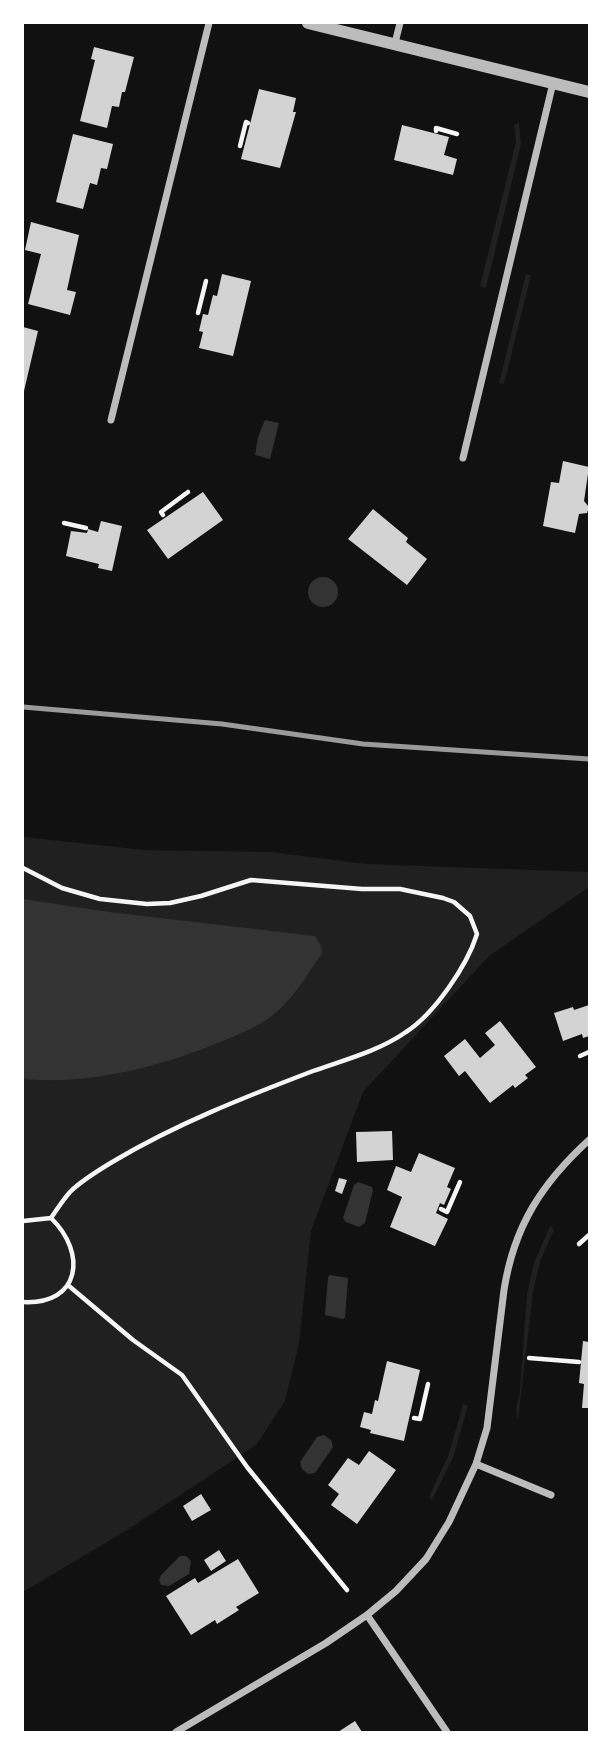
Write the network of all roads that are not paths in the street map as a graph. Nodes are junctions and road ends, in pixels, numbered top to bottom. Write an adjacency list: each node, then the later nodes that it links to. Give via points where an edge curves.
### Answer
1 (209, 23): 7 (street)
2 (308, 23): 4 (street)
3 (400, 23): 4 (street)
4 (395, 43): 5 (street)
5 (552, 83): 6 (street); 8 (street)
6 (589, 92)
7 (111, 420)
8 (463, 457)
9 (589, 1140): 10 (street, via 535,1199 516,1239 503,1290 487,1428)
10 (476, 1464): 11 (street); 12 (street, via 426,1559)
11 (551, 1495)
12 (367, 1615): 13 (street); 14 (street)
13 (176, 1732)
14 (447, 1732)

